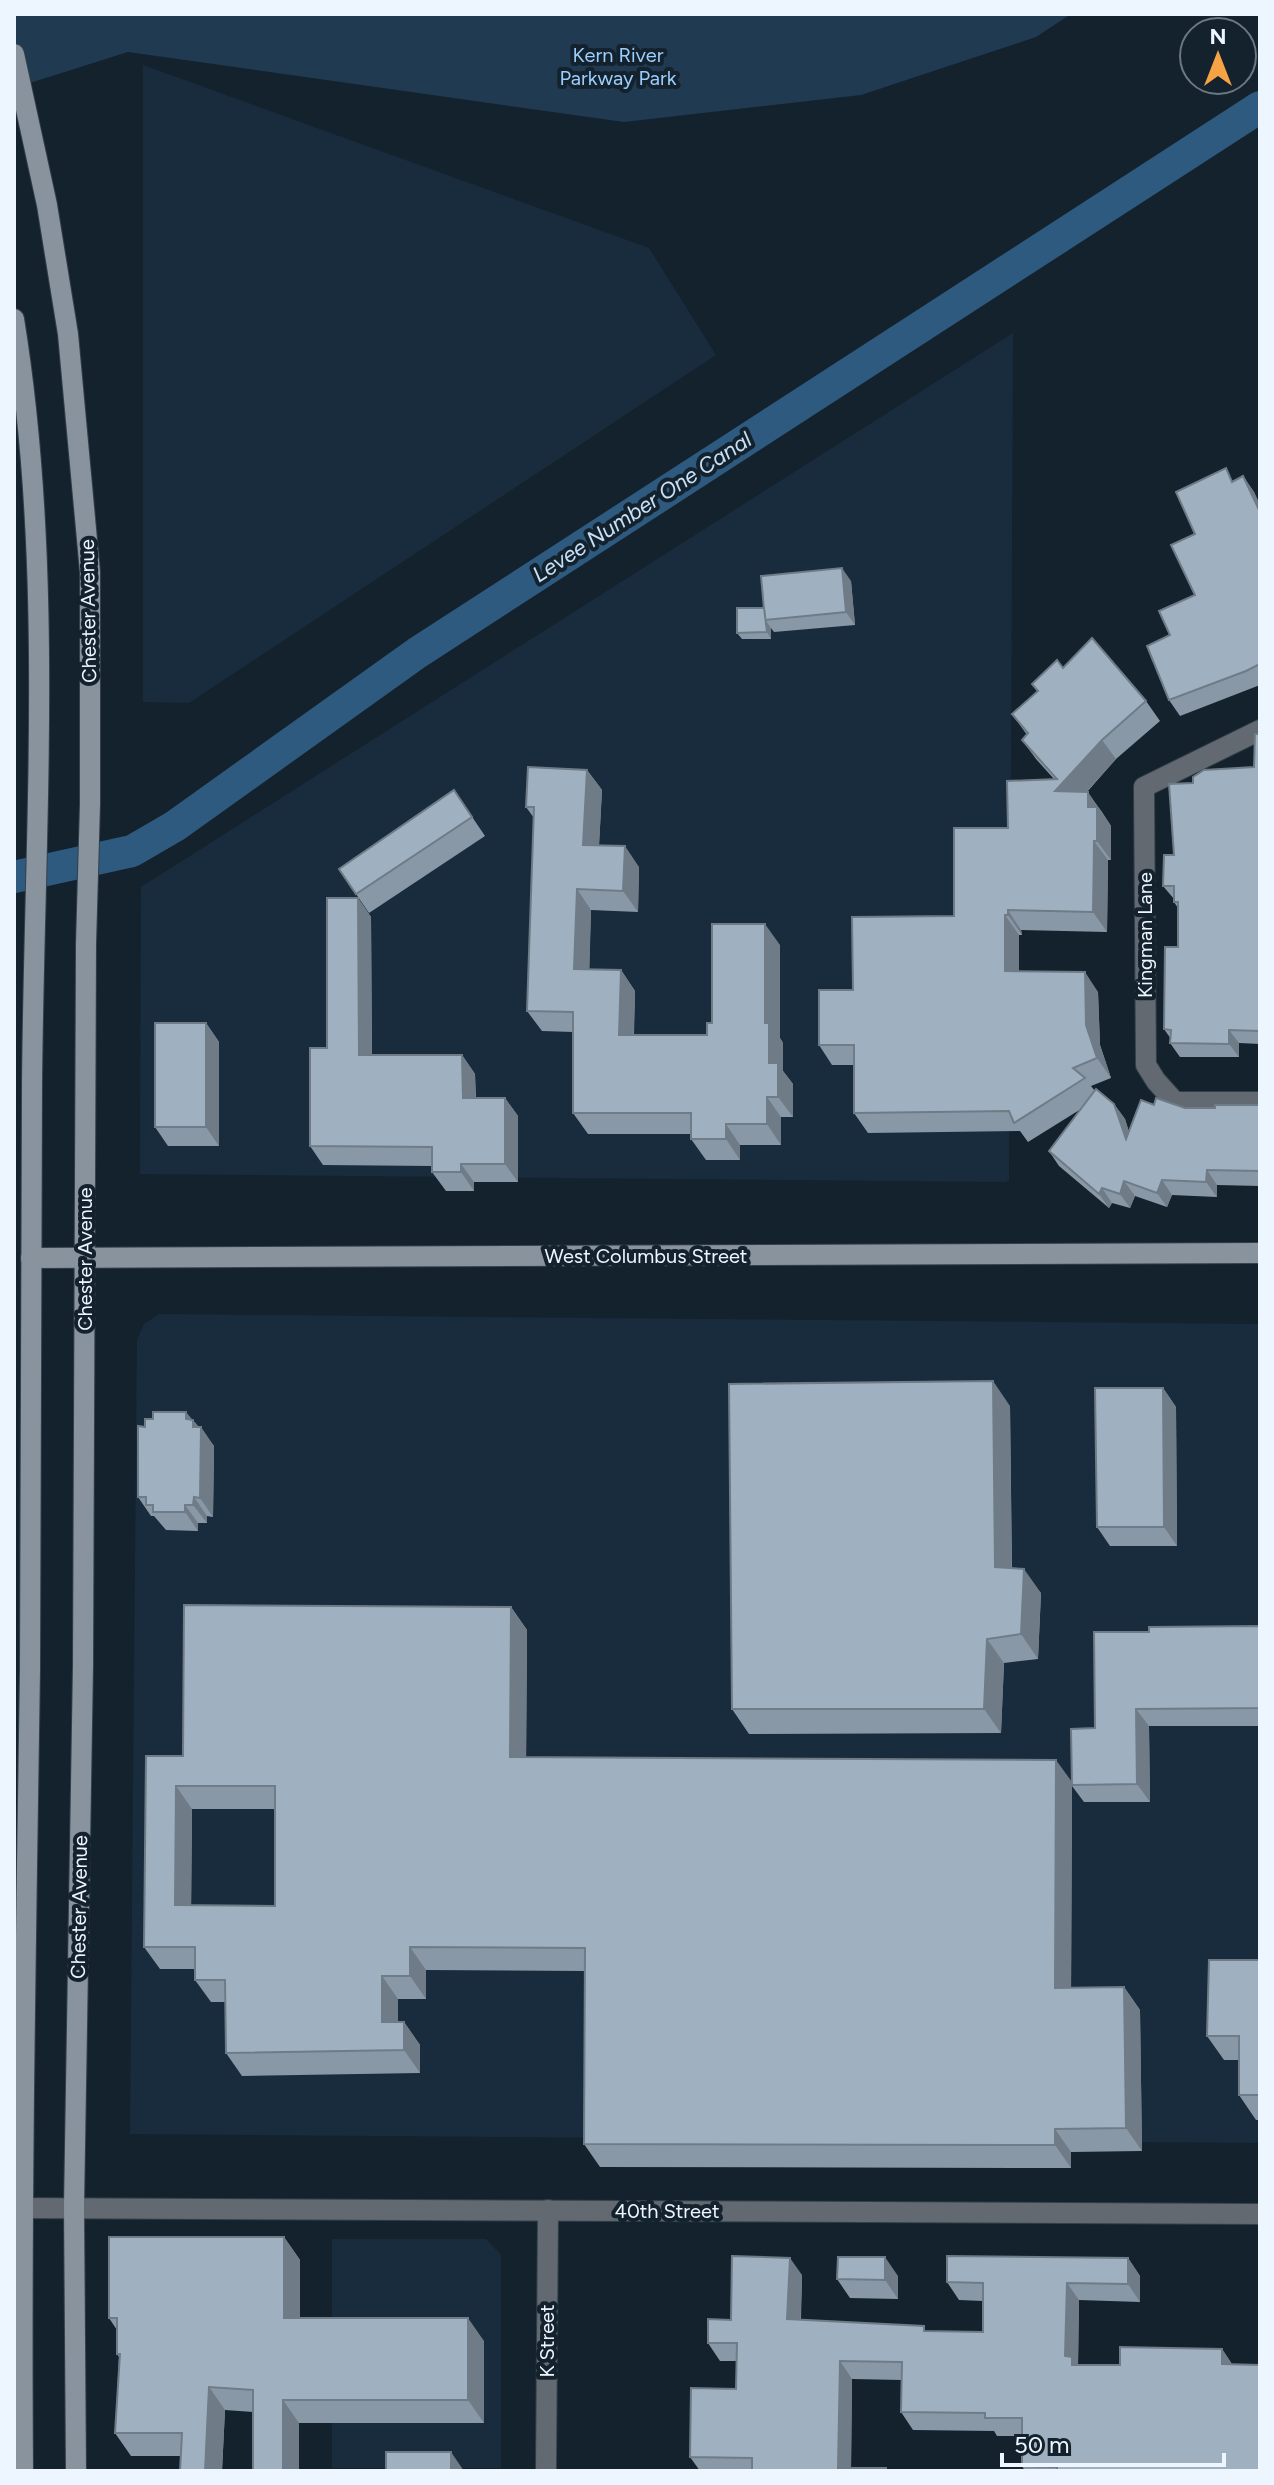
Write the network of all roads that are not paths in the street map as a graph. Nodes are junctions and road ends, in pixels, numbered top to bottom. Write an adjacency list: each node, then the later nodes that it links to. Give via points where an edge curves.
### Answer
1 (14, 54): 7 (main road, Chester Avenue, via 68,334 90,572)
2 (14, 319): 6 (main road, via 39,574)
3 (1260, 730): 4 (street, Kingman Lane, via 1144,787 1146,1065 1175,1102)
4 (1260, 1102)
5 (1260, 1253): 7 (main road, West Columbus Street)
6 (31, 1258): 7 (main road, West Columbus Street); 9 (main road, via 30,1665)
7 (85, 1258): 8 (main road, Chester Avenue)
8 (74, 2207): 9 (street, 40th Street); 10 (street, 40th Street); 13 (main road, Chester Avenue)
9 (18, 2208): 12 (main road)
10 (548, 2210): 11 (street, 40th Street); 14 (street, K Street)
11 (1260, 2214)
12 (23, 2471)
13 (76, 2471)
14 (546, 2471)

